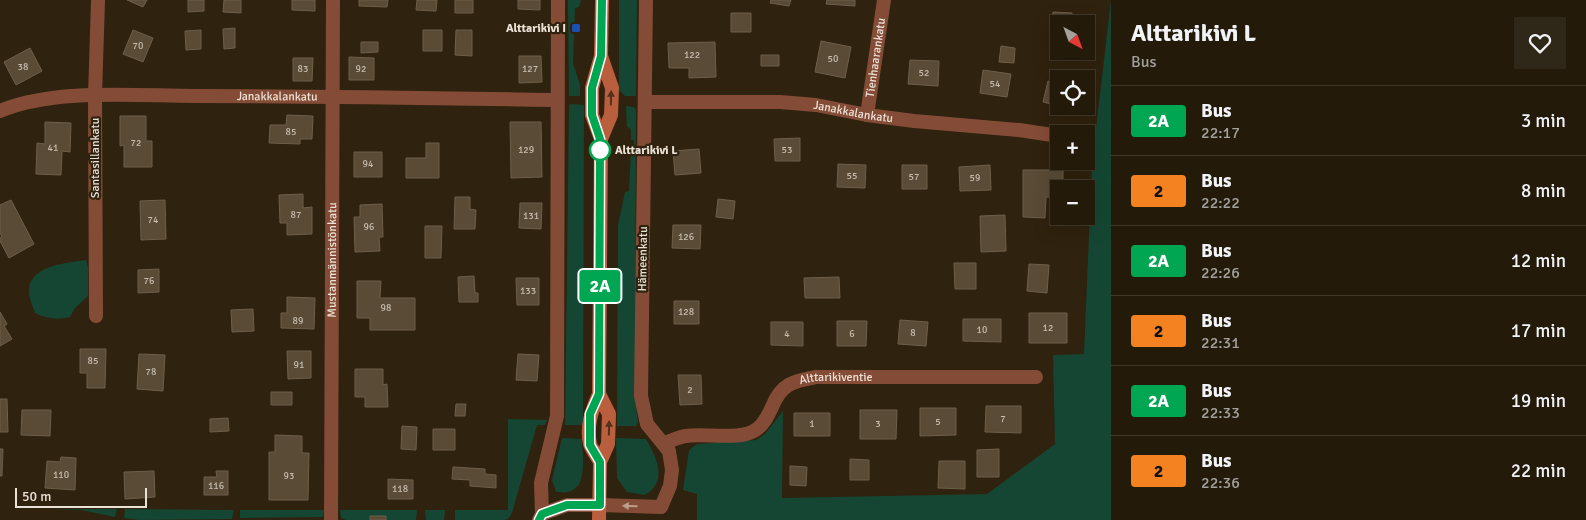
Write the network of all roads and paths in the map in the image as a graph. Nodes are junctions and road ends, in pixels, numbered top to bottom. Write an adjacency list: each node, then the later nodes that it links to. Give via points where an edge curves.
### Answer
1 (98, 0): 8 (street, Santasillankatu)
2 (333, 0): 9 (street, Mustanmännistönkatu)
3 (558, 0): 10 (street)
4 (602, 0): 7 (main road)
5 (646, 0): 11 (street, Hämeenkatu)
6 (884, 0): 13 (street, Tienhaarankatu)
7 (601, 56): 15 (main road, via 592,88 592,115); 15 (main road, one-way to 7, via 611,115 612,88)
8 (95, 96): 9 (street, Janakkalankatu); 12 (street, Janakkalankatu, via 41,99); 16 (street, Santasillankatu)
9 (332, 96): 10 (street, Janakkalankatu); 24 (street, Mustanmännistönkatu)
10 (556, 100): 23 (street, via 557,416 541,483)
11 (646, 102): 13 (street, Janakkalankatu, via 780,102); 19 (street, Hämeenkatu, via 641,396 646,424)
12 (0, 111)
13 (867, 115): 14 (street, Janakkalankatu)
14 (1050, 135)
15 (600, 139): 18 (main road)
16 (96, 316)
17 (1036, 377): 19 (street, Alttarikiventie, via 816,377 797,380 781,389 767,419 756,430 747,434 685,436)
18 (599, 394): 20 (main road, one-way to 18, via 608,444 609,414); 20 (main road, via 590,414 590,445)
19 (664, 443): 22 (street, Hämeenkatu, via 669,451 672,470 670,486)
20 (600, 462): 21 (main road)
21 (600, 505): 22 (street, one-way to 21); 23 (street, via 567,505); 25 (main road)
22 (661, 507): 26 (street)
23 (540, 517)
24 (331, 520)
25 (599, 520)
26 (668, 520)

